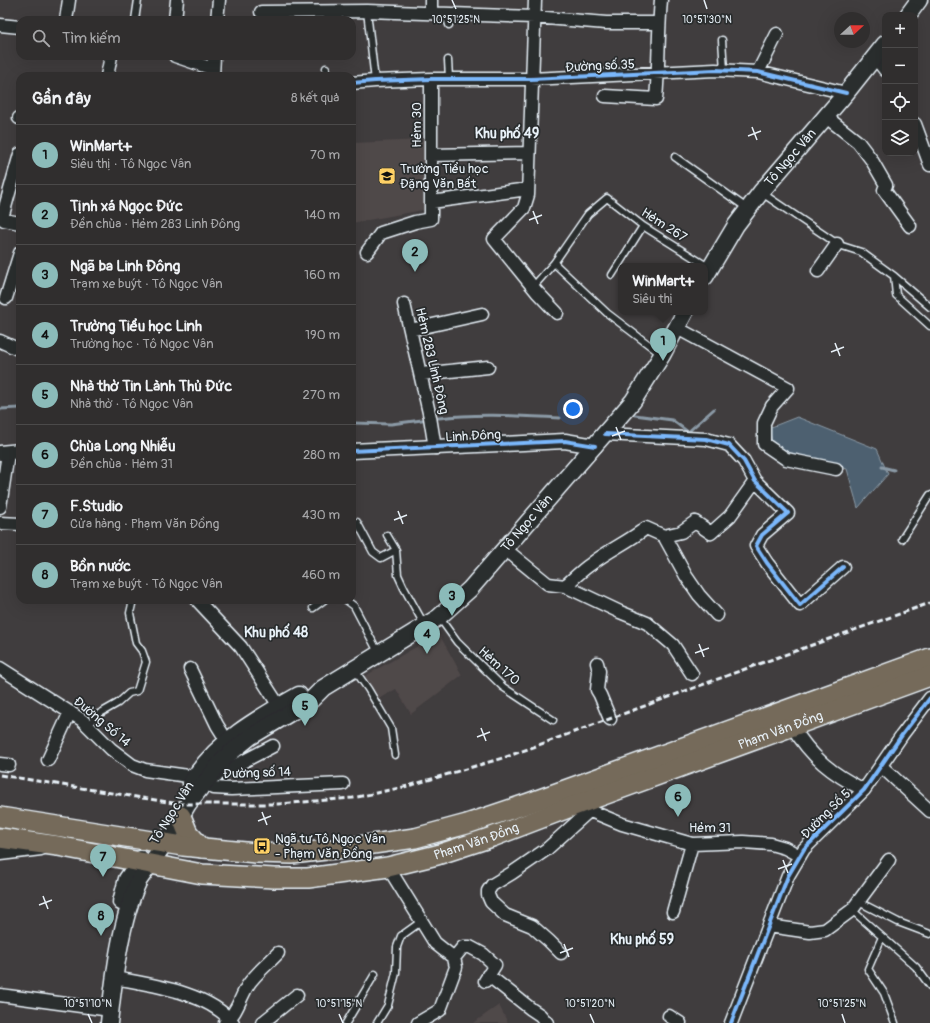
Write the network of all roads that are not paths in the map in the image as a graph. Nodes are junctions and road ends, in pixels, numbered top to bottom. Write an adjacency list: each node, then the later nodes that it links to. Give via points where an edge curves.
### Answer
1 (69, 0): 14 (street)
2 (138, 0): 15 (lane)
3 (177, 0): 16 (street)
4 (219, 0): 17 (street)
5 (432, 0): 11 (street)
6 (535, 0): 18 (street)
7 (661, 0): 19 (street)
8 (919, 0): 12 (main road)
9 (367, 10): 11 (street); 13 (street); 39 (lane)
10 (260, 12): 13 (street)
11 (431, 12): 18 (street, via 447,19)
12 (910, 12)
13 (327, 15)
14 (67, 16)
15 (136, 16)
16 (175, 16)
17 (217, 16)
18 (534, 17): 19 (street, via 606,23); 38 (street)
19 (659, 23): 35 (street)
20 (0, 25): 21 (street)
21 (16, 27)
22 (777, 34): 34 (street)
23 (722, 40): 30 (lane)
24 (882, 57): 41 (main road, Tô Ngọc Vân)
25 (110, 60): 31 (street)
26 (184, 60): 32 (street)
27 (214, 60): 32 (street)
28 (448, 60): 36 (lane)
29 (326, 68): 33 (lane)
30 (724, 70): 34 (street, Đường số 35); 35 (street, Đường số 35)
31 (108, 72)
32 (213, 72)
33 (326, 72)
34 (758, 72): 41 (street, Đường số 35)
35 (659, 73): 38 (street, Đường số 35); 42 (street, via 656,99)
36 (449, 78): 37 (street, Đường số 35); 38 (street, Đường số 35)
37 (431, 79): 39 (street, Đường số 35); 46 (street, Hẻm 30)
38 (532, 79): 45 (street)
39 (375, 81): 40 (street, Đường số 35)
40 (356, 83)
41 (846, 93): 43 (main road, Tô Ngọc Vân)
42 (605, 96)
43 (825, 116): 51 (main road, Tô Ngọc Vân); 57 (street, via 864,149 886,185 884,190)
44 (918, 132): 48 (street)
45 (529, 153): 46 (street); 50 (street)
46 (431, 155): 52 (street, Hẻm 30)
47 (675, 157): 53 (lane)
48 (930, 165)
49 (16, 167): 54 (street)
50 (528, 189): 52 (street); 69 (street, via 524,208 494,239)
51 (761, 192): 53 (main road, Tô Ngọc Vân); 58 (lane)
52 (431, 202): 59 (street, Hẻm 30, via 431,219 381,233)
53 (748, 209): 66 (main road, Tô Ngọc Vân)
54 (1, 218): 55 (street)
55 (16, 222)
56 (643, 226): 60 (lane, Hẻm 267, via 607,198 588,214); 61 (lane); 62 (lane, Hẻm 267)
57 (910, 226)
58 (837, 244): 65 (street); 68 (lane, via 861,252)
59 (367, 252)
60 (554, 263): 69 (lane); 81 (lane, via 607,313)
61 (620, 263)
62 (695, 263)
63 (16, 266): 70 (street)
64 (618, 266): 67 (lane)
65 (818, 271)
66 (708, 272)
67 (612, 275)
68 (894, 276): 72 (lane); 76 (lane, via 896,295)
69 (533, 287): 73 (street)
70 (6, 298)
71 (404, 304): 78 (street, Hẻm 283 Linh Đông)
72 (930, 307)
73 (557, 313)
74 (482, 314): 78 (street)
75 (684, 315): 77 (main road, Tô Ngọc Vân)
76 (930, 326)
77 (677, 328): 81 (main road, Tô Ngọc Vân); 89 (street, via 788,388 772,406 764,424 764,444 786,459)
78 (410, 330): 83 (street, Hẻm 283 Linh Đông)
79 (0, 340): 80 (street)
80 (16, 348)
81 (662, 355): 84 (main road, Tô Ngọc Vân, via 633,401)
82 (488, 368): 83 (street)
83 (421, 374): 86 (street, Hẻm 283 Linh Đông)
84 (605, 434): 85 (main road, Tô Ngọc Vân); 90 (street, via 706,439 729,445 744,461)
85 (595, 446): 86 (street, Linh Đông, via 565,441); 99 (main road, Tô Ngọc Vân)
86 (435, 448): 87 (street, Linh Đông)
87 (356, 451)
88 (9, 452): 92 (street)
89 (836, 469)
90 (755, 481): 97 (street, via 730,516 711,533 695,522 681,532); 101 (street, via 788,513 762,535 756,546 800,604)
91 (930, 495): 98 (lane)
92 (0, 507)
93 (357, 522): 100 (lane, via 373,552 381,558)
94 (0, 523): 95 (street)
95 (16, 524)
96 (387, 535): 100 (lane)
97 (664, 536): 102 (street, via 646,528 591,564); 108 (street, via 686,576)
98 (902, 539)
99 (505, 548): 102 (street, via 548,584); 109 (main road, Tô Ngọc Vân, via 470,589)
100 (396, 550): 110 (lane, via 398,575)
101 (843, 567)
102 (565, 586): 117 (street, via 647,623 673,645)
103 (132, 604): 125 (lane, via 130,612 136,643 146,662 140,683 137,691 129,693 108,710 97,715)
104 (201, 604): 121 (street, via 240,647)
105 (318, 604): 107 (lane)
106 (351, 604): 111 (lane)
107 (313, 608)
108 (717, 615)
109 (439, 617): 110 (main road, Tô Ngọc Vân); 124 (lane, Hẻm 170, via 457,642 503,687)
110 (425, 626): 111 (main road, Tô Ngọc Vân)
111 (379, 654): 116 (main road, Tô Ngọc Vân)
112 (930, 658): 143 (highway, Phạm Văn Đồng, via 529,803 415,838 292,854)
113 (597, 663): 123 (street, via 597,690)
114 (0, 668): 122 (street, Đường Số 14)
115 (190, 669): 127 (street)
116 (354, 669): 119 (main road, Tô Ngọc Vân); 129 (lane, via 391,728)
117 (692, 674)
118 (930, 676): 126 (highway, Phạm Văn Đồng)
119 (323, 688): 121 (main road, Tô Ngọc Vân, via 300,695); 132 (main road, Tô Ngọc Vân, via 310,701 250,737)
120 (928, 703): 131 (street, Đường Số 5)
121 (279, 706): 127 (main road, Tô Ngọc Vân)
122 (70, 712): 125 (street, Đường Số 14); 130 (street)
123 (610, 719)
124 (554, 720)
125 (88, 726): 132 (street, Đường Số 14, via 132,765)
126 (792, 726): 134 (street, via 798,737 821,763 842,779); 135 (highway, Phạm Văn Đồng)
127 (227, 741): 132 (main road, Tô Ngọc Vân, via 207,759)
128 (272, 746): 132 (street, Đường số 14)
129 (395, 755)
130 (48, 760)
131 (881, 766): 134 (street, Đường Số 5); 136 (street)
132 (199, 779): 133 (street, Đường số 14, via 214,788 231,789); 137 (main road, Tô Ngọc Vân); 140 (main road, Tô Ngọc Vân, via 164,830)
133 (343, 784)
134 (864, 790): 145 (street, Đường Số 5, via 804,849)
135 (583, 808): 141 (street, Hẻm 31, via 622,824); 148 (highway, Phạm Văn Đồng, via 436,855); 155 (street, via 547,849 492,885 488,891 491,902 505,915 532,926)
136 (930, 811)
137 (181, 816): 140 (main road, Tô Ngọc Vân); 143 (highway, via 188,833)
138 (0, 817): 140 (highway, Phạm Văn Đồng)
139 (0, 838): 142 (highway, Phạm Văn Đồng)
140 (160, 843): 143 (highway, Phạm Văn Đồng); 147 (main road, Tô Ngọc Vân)
141 (692, 844): 145 (street, Hẻm 31, via 771,844); 150 (street)
142 (58, 846): 144 (street); 147 (highway, Phạm Văn Đồng)
143 (202, 848)
144 (0, 853)
145 (800, 856): 152 (street, Đường Số 5, via 788,876)
146 (890, 860): 149 (street)
147 (145, 863): 148 (highway, Phạm Văn Đồng, via 202,874 274,878 308,878); 159 (main road, Tô Ngọc Vân, via 124,922); 164 (main road, Tô Ngọc Vân, via 127,879 123,893 111,945)
148 (388, 867): 151 (street)
149 (856, 906): 152 (street, via 825,930 810,932); 153 (lane); 154 (lane)
150 (673, 912)
151 (422, 922): 157 (street, via 435,943); 168 (lane, via 401,936 388,1005)
152 (769, 926): 172 (street, Đường Số 5)
153 (930, 934)
154 (882, 937): 160 (lane, via 916,967); 173 (lane, via 868,969 884,993)
155 (560, 952)
156 (278, 953): 165 (street, via 248,984)
157 (454, 958): 169 (street, via 456,967 440,1010); 170 (street, via 463,947 470,947 483,954 495,965 486,978 540,1015)
158 (375, 974): 167 (lane)
159 (115, 978): 164 (main road, Tô Ngọc Vân); 165 (street, via 183,992 212,1006)
160 (930, 986)
161 (0, 995): 164 (street)
162 (297, 995): 166 (street)
163 (669, 1016): 171 (street)
164 (104, 1018)
165 (229, 1022)
166 (262, 1023)
167 (346, 1023)
168 (377, 1023)
169 (418, 1023)
170 (547, 1023)
171 (680, 1023)
172 (731, 1023)
173 (895, 1023)

